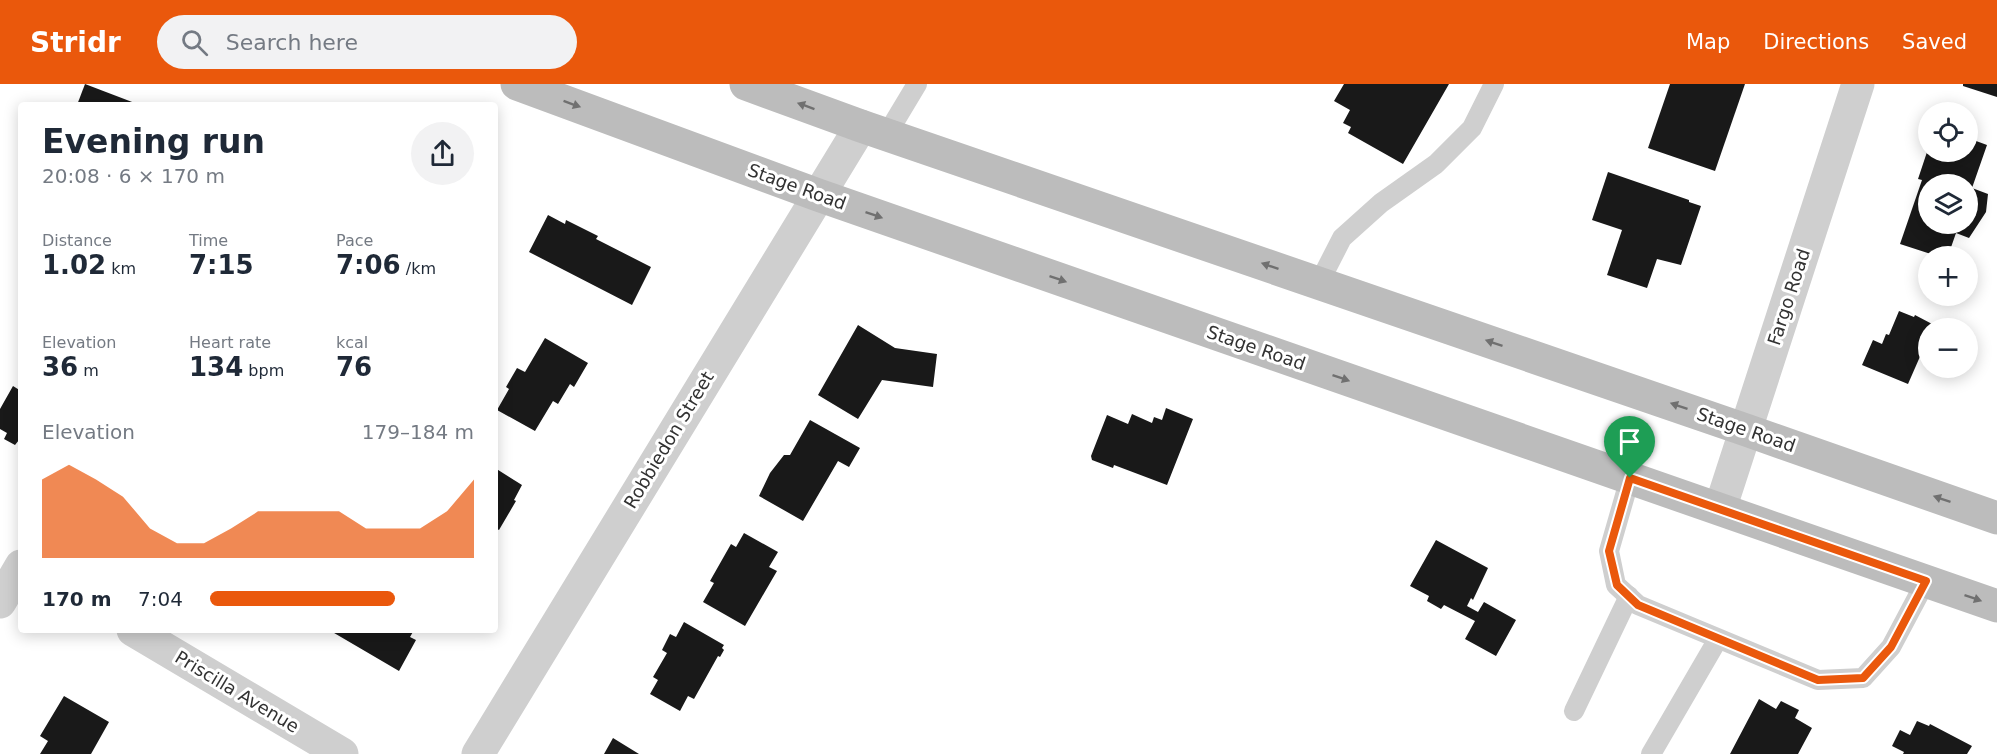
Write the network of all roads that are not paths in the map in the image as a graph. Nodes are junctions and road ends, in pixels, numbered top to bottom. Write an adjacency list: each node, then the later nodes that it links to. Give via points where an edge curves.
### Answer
1 (518, 84): 7 (main road, Stage Road, one-way to 7)
2 (746, 84): 6 (main road, Stage Road, one-way to 2)
3 (917, 84): 6 (lane)
4 (1494, 84): 8 (lane, via 1472,128 1436,164 1381,203 1342,238)
5 (1858, 84): 9 (street, Fargo Road)
6 (874, 130): 7 (street, Robbiedon Street); 8 (main road, Stage Road, one-way to 6)
7 (818, 195): 10 (main road, Stage Road, one-way to 10); 24 (street, Robbiedon Street)
8 (1319, 283): 9 (main road, Stage Road, one-way to 8)
9 (1746, 430): 11 (street, Fargo Road); 12 (main road, Stage Road, one-way to 9)
10 (1630, 478): 11 (main road, Stage Road); 17 (lane, via 1609,551 1617,585)
11 (1719, 509): 16 (main road, Stage Road)
12 (1997, 518)
13 (0, 552): 14 (street)
14 (18, 563)
15 (18, 570): 18 (street)
16 (1926, 581): 19 (main road, Stage Road, one-way to 19); 21 (lane, via 1891,647 1863,678 1818,680)
17 (1629, 596): 21 (lane, via 1638,605); 22 (lane)
18 (0, 602)
19 (1997, 606)
20 (138, 633): 23 (street, Priscilla Avenue)
21 (1718, 639): 25 (lane)
22 (1574, 711)
23 (342, 754)
24 (478, 754)
25 (1651, 754)

